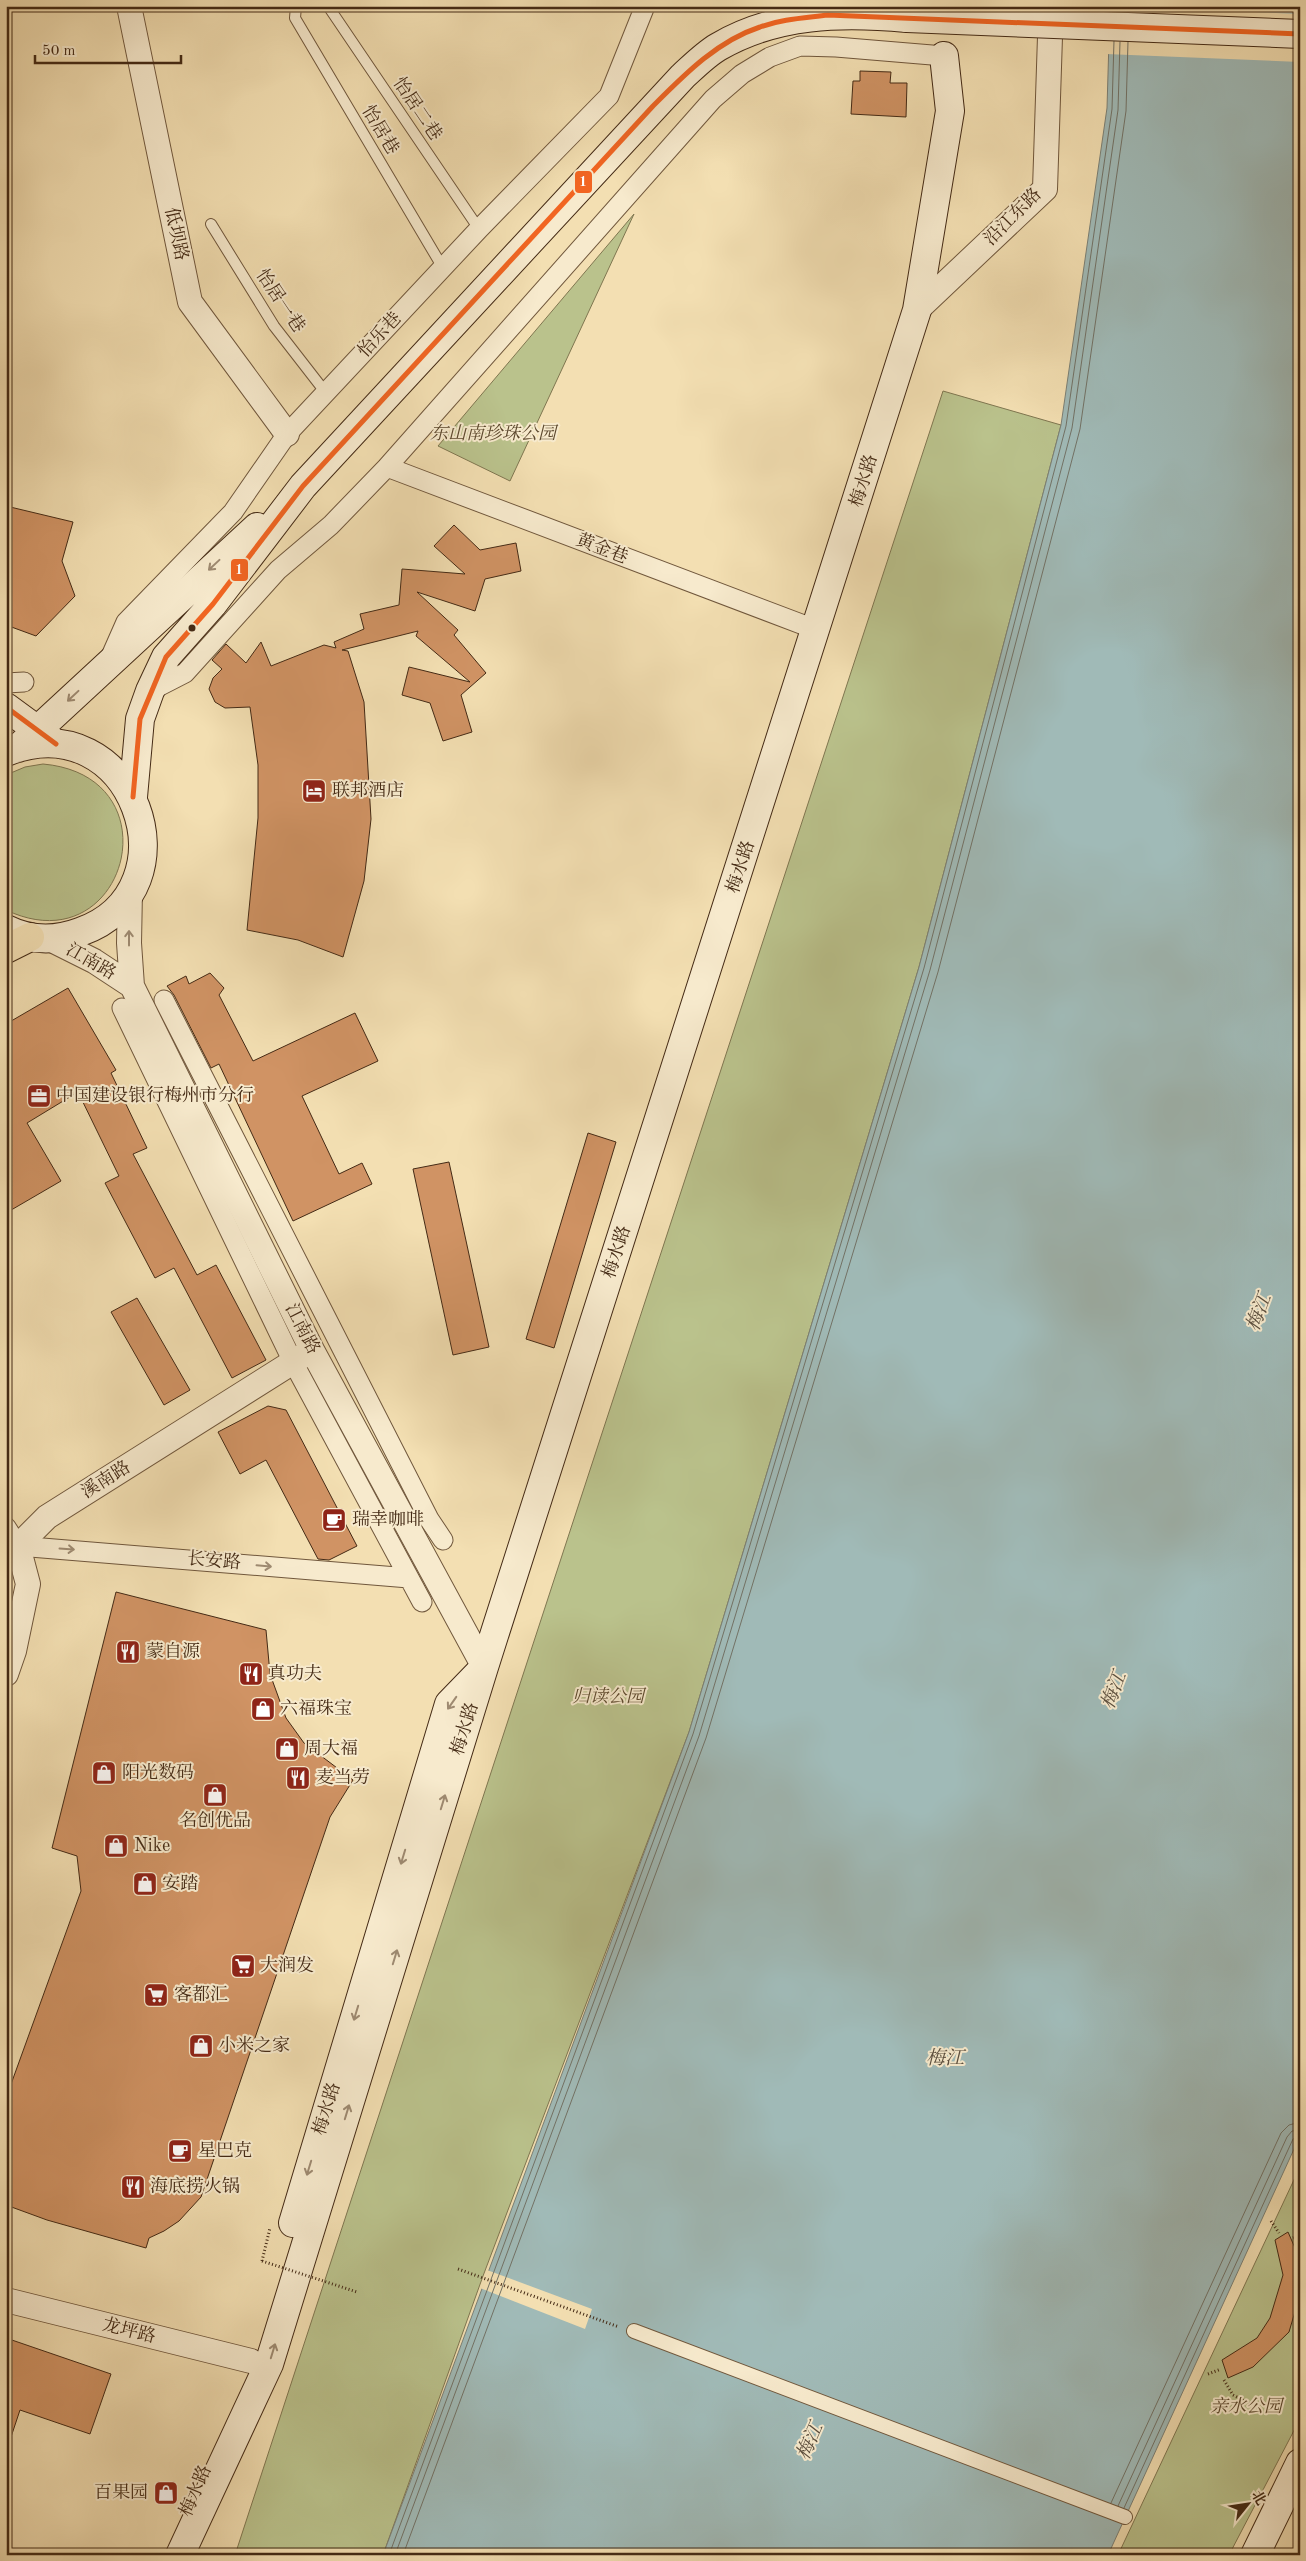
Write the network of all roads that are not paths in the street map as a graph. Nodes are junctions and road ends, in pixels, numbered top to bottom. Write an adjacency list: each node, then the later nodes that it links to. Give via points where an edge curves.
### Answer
1 (129, 6): 13 (street, 低坝路, via 190,302)
2 (296, 6): 10 (lane, 怡居巷, via 295,18)
3 (328, 6): 9 (lane, 怡居二巷)
4 (645, 6): 9 (street, 怡乐巷, via 608,96)
5 (1051, 6): 11 (street, 沿江东路, via 1045,189)
6 (1300, 34): 15 (main road, bridge, via 828,15 754,29 716,48 653,106)
7 (944, 56): 11 (main road, 梅水路, via 950,111); 14 (street, via 800,46 770,57 742,74 713,98)
8 (211, 224): 12 (lane, 怡居一巷, via 274,326)
9 (479, 229): 10 (street, 怡乐巷)
10 (443, 268): 12 (street, 怡乐巷)
11 (917, 310): 16 (main road, 梅水路)
12 (326, 393): 13 (street, 怡乐巷)
13 (287, 434): 17 (street, 怡乐巷, via 233,512 126,622)
14 (387, 467): 16 (street, 黄金巷); 18 (street, via 332,525 278,570 185,673)
15 (303, 486): 17 (main road, one-way to 17); 18 (main road, via 213,604 166,657)
16 (817, 630): 32 (main road, 梅水路)
17 (108, 662): 20 (main road, one-way to 20)
18 (150, 691): 21 (main road, via 140,719)
19 (6, 707): 20 (main road)
20 (29, 743): 21 (main road, via 75,748 92,755 109,766)
21 (133, 797): 22 (main road, via 140,815 143,854)
22 (130, 891): 23 (main road, via 119,906 96,925 69,936); 24 (street, 江南路, one-way to 22)
23 (23, 938): 24 (street, 江南路, via 94,961)
24 (132, 986): 27 (street, 江南路)
25 (164, 1000): 29 (street, via 429,1519)
26 (122, 1008): 27 (street)
27 (303, 1356): 28 (street, 溪南路); 30 (street); 32 (street, 江南路)
28 (12, 1536): 30 (street, 长安路, one-way to 30); 33 (street, via 28,1584)
29 (443, 1540)
30 (409, 1578): 31 (street)
31 (422, 1602)
32 (484, 1667): 36 (main road, 梅水路, one-way to 36, via 448,1704); 40 (main road, 梅水路, one-way to 32, via 269,2364)
33 (6, 1674)
34 (6, 2300): 36 (street, 龙坪路)
35 (634, 2331): 38 (street)
36 (251, 2361): 39 (main road, 梅水路)
37 (1300, 2463): 41 (main road)
38 (1125, 2517)
39 (168, 2555)
40 (180, 2555)
41 (1255, 2555)

